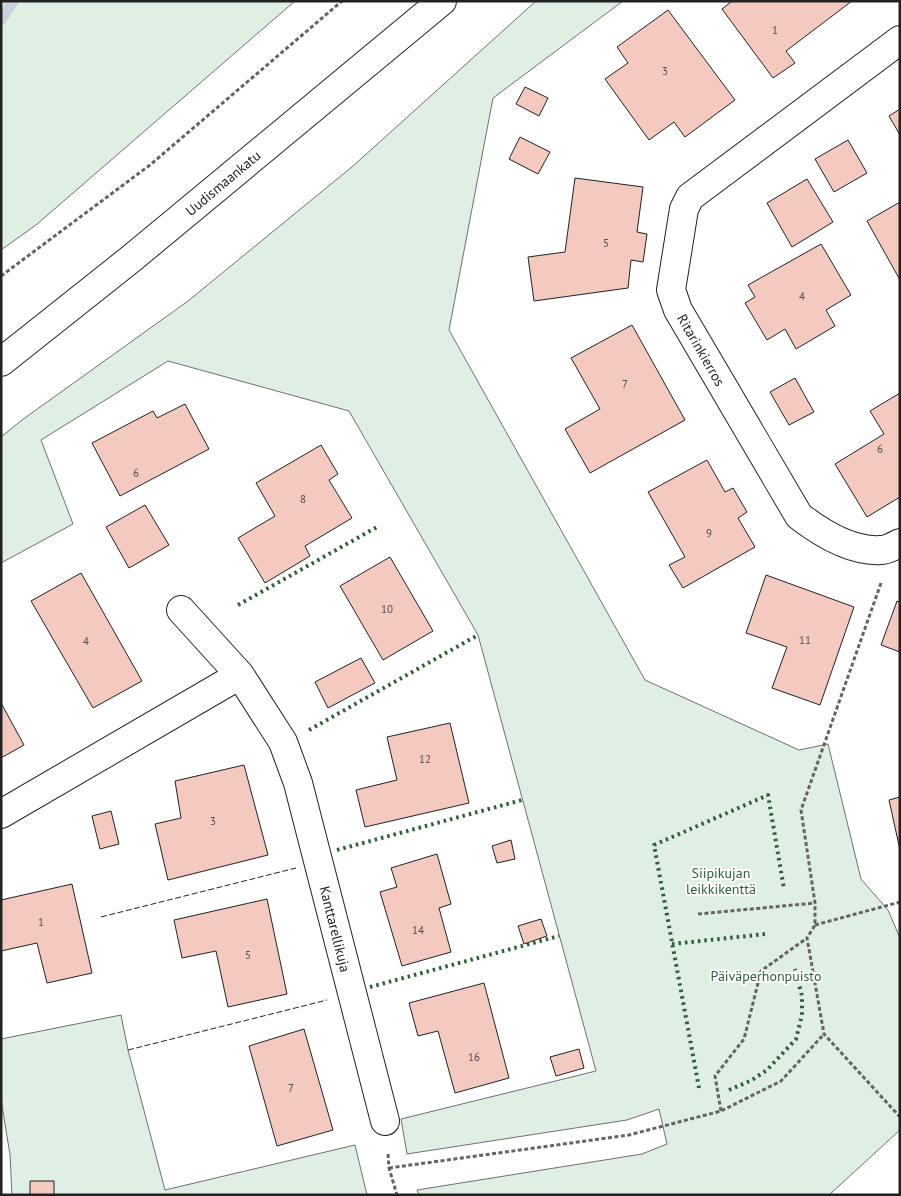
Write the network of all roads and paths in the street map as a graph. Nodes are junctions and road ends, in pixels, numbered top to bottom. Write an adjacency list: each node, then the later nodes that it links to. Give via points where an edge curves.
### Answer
1 (342, 1): 4 (path, via 150,165)
2 (442, 1): 5 (street, Uudismaankatu, via 132,258)
3 (900, 40): 6 (street, Ritarinkierros, via 690,197 684,209 671,290 678,310 799,516 815,529 850,545 869,550)
4 (1, 276)
5 (1, 362)
6 (892, 547): 11 (path, via 801,810)
7 (181, 610): 8 (street, Kanttarellikuja)
8 (240, 675): 9 (street); 18 (street, Kanttarellikuja, via 283,742 298,783)
9 (1, 814)
10 (900, 902): 13 (path)
11 (815, 903): 12 (path); 13 (path)
12 (698, 914)
13 (815, 925): 14 (path)
14 (807, 938): 15 (path); 16 (path, via 761,971 744,1039 714,1076)
15 (824, 1034): 16 (path, via 781,1081); 17 (path)
16 (721, 1111): 19 (path, via 629,1136)
17 (900, 1117)
18 (385, 1121): 19 (path)
19 (389, 1168): 20 (path)
20 (397, 1195)

